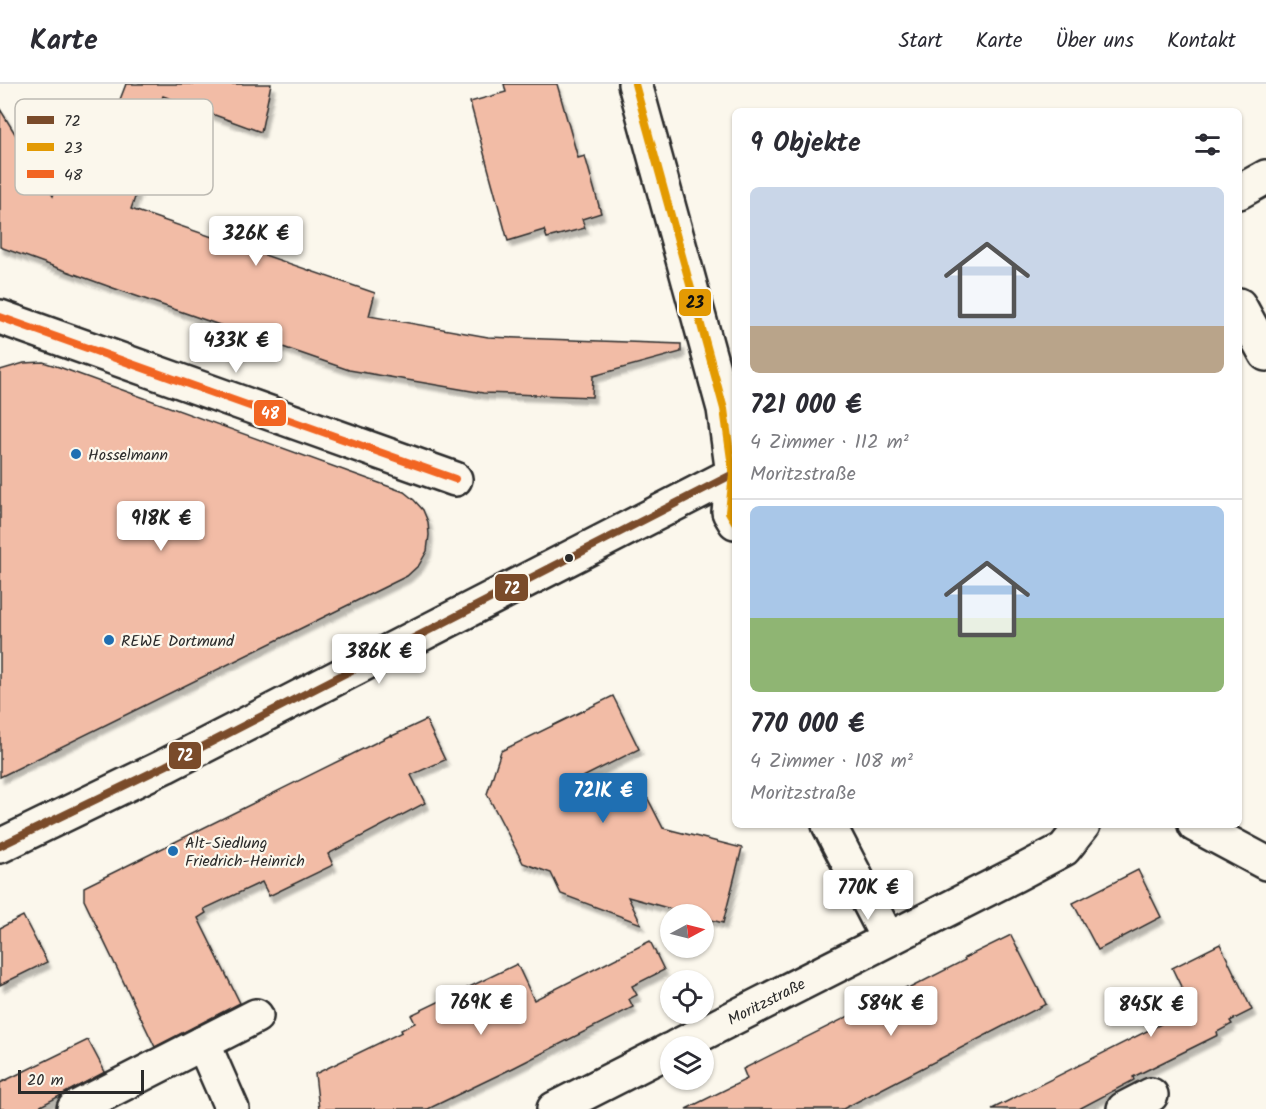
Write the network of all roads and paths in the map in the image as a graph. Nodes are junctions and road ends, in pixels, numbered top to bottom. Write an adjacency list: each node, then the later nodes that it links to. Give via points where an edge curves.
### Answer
1 (635, 84): 7 (street, via 724,409)
2 (1266, 177): 3 (street)
3 (1242, 190)
4 (1242, 310): 6 (street)
5 (0, 317): 9 (street)
6 (1266, 354)
7 (732, 461)
8 (732, 475): 15 (street, via 165,766)
9 (455, 479)
10 (732, 489): 11 (street)
11 (732, 517)
12 (831, 828): 17 (street)
13 (1081, 828): 17 (street, Moritzstraße, via 1064,849)
14 (1201, 828): 16 (street)
15 (0, 846)
16 (1266, 863)
17 (888, 939): 19 (street, Moritzstraße)
18 (256, 1016): 20 (street)
19 (698, 1036)
20 (204, 1043): 22 (street); 23 (street)
21 (660, 1055): 24 (street)
22 (74, 1109)
23 (232, 1109)
24 (554, 1109)

